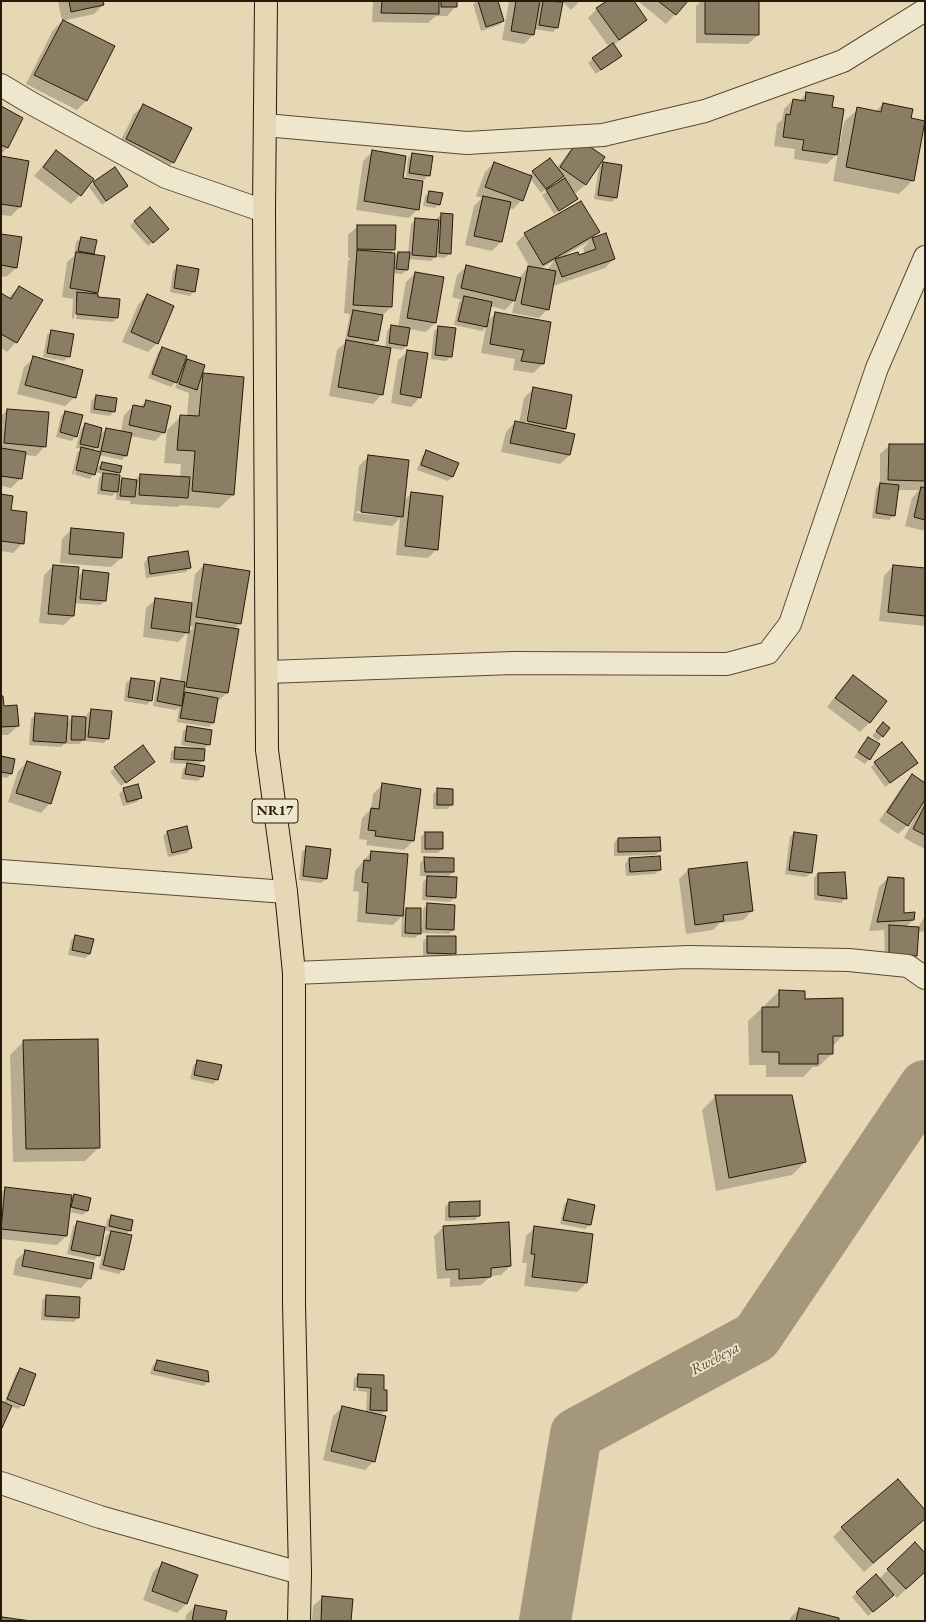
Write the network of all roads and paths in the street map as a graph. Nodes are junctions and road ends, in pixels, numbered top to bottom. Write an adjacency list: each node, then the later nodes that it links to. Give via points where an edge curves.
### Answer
1 (266, 1): 4 (main road, NR17)
2 (925, 10): 4 (street, via 844,61 705,111 603,135 466,143)
3 (1, 85): 5 (street, via 166,178)
4 (265, 125): 5 (main road, NR17)
5 (264, 211): 7 (main road, NR17)
6 (925, 257): 7 (street, via 877,368 790,624 768,653 727,664 513,663)
7 (268, 672): 9 (main road, NR17, via 267,750)
8 (1, 871): 9 (street)
9 (286, 892): 10 (main road, NR17)
10 (294, 973): 11 (street, via 689,957 849,960 908,966); 13 (main road, NR17, via 294,1304)
11 (925, 978)
12 (1, 1483): 13 (street, via 100,1517)
13 (300, 1573): 14 (main road, NR17)
14 (299, 1621)

